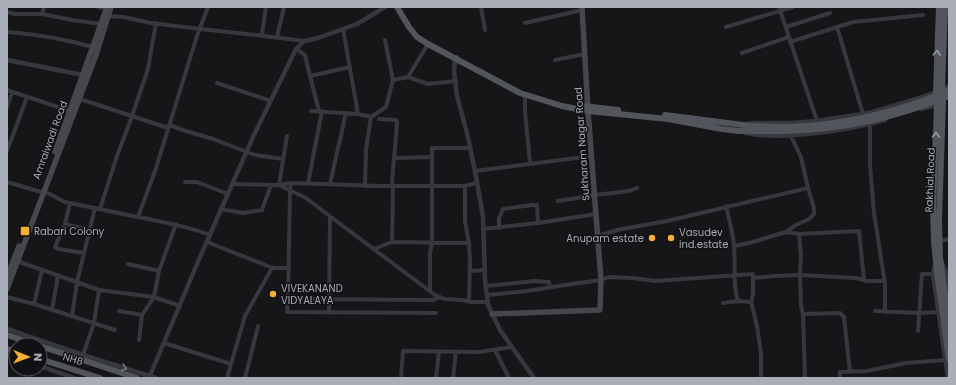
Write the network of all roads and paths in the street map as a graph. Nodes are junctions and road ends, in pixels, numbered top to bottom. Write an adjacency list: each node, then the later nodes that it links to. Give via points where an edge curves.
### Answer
1 (44, 7): 18 (street)
2 (98, 7): 13 (street)
3 (208, 7): 29 (street)
4 (266, 7): 32 (street)
5 (283, 7): 33 (street)
6 (385, 7): 28 (street, via 357,24)
7 (397, 7): 39 (main road, via 409,27)
8 (401, 7): 44 (main road, via 420,34)
9 (481, 7): 30 (street)
10 (793, 7): 15 (street)
11 (939, 7): 58 (main road, one-way to 11)
12 (945, 7): 20 (main road)
13 (108, 8): 21 (main road); 24 (main road, Amraiwadi Road)
14 (582, 9): 23 (street); 43 (main road, Sukharam Nagar Road)
15 (780, 9): 25 (street); 26 (street)
16 (7, 12): 18 (street)
17 (830, 13): 26 (street)
18 (42, 14): 24 (street)
19 (923, 15): 27 (street, via 853,22)
20 (947, 15): 35 (main road)
21 (108, 16): 22 (street); 62 (main road, via 96,55)
22 (156, 23): 29 (street); 74 (street, via 148,69)
23 (525, 23)
24 (101, 24): 40 (main road, Amraiwadi Road)
25 (726, 27)
26 (786, 27): 34 (street)
27 (837, 27): 38 (street); 73 (street)
28 (343, 29): 37 (street); 47 (street)
29 (200, 30): 32 (street); 79 (street)
30 (485, 30)
31 (7, 32): 40 (street, via 27,33)
32 (262, 35): 33 (street)
33 (277, 37): 37 (street)
34 (789, 37): 38 (street); 42 (street)
35 (947, 39): 56 (main road)
36 (385, 40): 51 (street)
37 (304, 41): 41 (street)
38 (790, 42): 77 (street)
39 (428, 44): 44 (main road); 50 (street)
40 (93, 47): 48 (main road, Amraiwadi Road)
41 (296, 49): 49 (street, via 305,54); 63 (street)
42 (742, 53)
43 (585, 54): 46 (street); 67 (main road, Sukharam Nagar Road)
44 (456, 58): 52 (street); 59 (main road); 67 (main road, via 522,90)
45 (7, 60): 48 (street)
46 (555, 60)
47 (350, 67): 49 (street); 72 (street)
48 (83, 75): 62 (main road, Amraiwadi Road)
49 (310, 76): 69 (street)
50 (408, 77): 51 (street); 52 (street, via 428,84)
51 (393, 80): 75 (street, via 386,107)
52 (456, 81): 84 (street)
53 (217, 83): 63 (street)
54 (949, 86): 56 (street)
55 (7, 90): 57 (street)
56 (946, 90): 58 (street); 64 (street); 80 (main road, bridge, via 921,102 864,118)
57 (12, 92): 61 (street); 66 (street)
58 (936, 92): 65 (street); 73 (street)
59 (525, 95): 67 (main road, via 562,106); 91 (street)
60 (949, 96): 80 (main road, bridge, via 858,124 818,129)
61 (27, 97): 70 (street); 85 (street)
62 (77, 98): 70 (main road, Amraiwadi Road); 74 (street); 109 (main road)
63 (270, 101): 86 (street)
64 (946, 101): 65 (street); 132 (main road, Rakhial Road, via 939,207)
65 (937, 104): 78 (street); 140 (main road, Rakhial Road, one-way to 65, via 934,241 933,207)
66 (7, 107)
67 (588, 108): 81 (main road, via 722,129); 87 (main road, Sukharam Nagar Road)
68 (311, 110): 69 (street)
69 (320, 111): 71 (street); 96 (street)
70 (70, 112): 109 (main road, Amraiwadi Road)
71 (346, 113): 72 (street); 99 (street)
72 (358, 114): 75 (street)
73 (863, 114): 77 (street)
74 (132, 116): 79 (street); 116 (street)
75 (371, 117): 102 (street, via 366,150)
76 (379, 119): 89 (street, via 396,120)
77 (817, 121): 80 (street)
78 (870, 124): 83 (street); 157 (street, via 874,213)
79 (169, 126): 86 (street); 120 (street)
80 (788, 127): 81 (main road); 83 (street)
81 (739, 128): 83 (street, via 755,135)
82 (287, 136): 90 (street)
83 (791, 136): 107 (street, via 801,157)
84 (470, 148): 88 (street, via 432,148); 92 (street)
85 (7, 152)
86 (246, 152): 90 (street); 98 (street)
87 (592, 156): 91 (street); 111 (main road, Sukharam Nagar Road)
88 (432, 157): 89 (street); 105 (street)
89 (394, 158): 103 (street)
90 (283, 159): 101 (street)
91 (530, 163): 92 (street)
92 (475, 171): 97 (street)
93 (7, 182): 109 (street)
94 (185, 182): 110 (street, via 197,182)
95 (291, 183): 96 (street); 101 (street); 108 (street)
96 (308, 183): 99 (street)
97 (477, 183): 104 (street); 125 (street)
98 (232, 184): 100 (street); 110 (street)
99 (330, 184): 102 (street)
100 (271, 185): 101 (street); 117 (street, via 262,210 243,213)
101 (279, 185): 108 (street)
102 (365, 186): 103 (street)
103 (392, 186): 105 (street); 134 (street)
104 (465, 186): 105 (street); 136 (street, via 465,222)
105 (432, 187): 135 (street)
106 (638, 188): 111 (street)
107 (808, 188): 114 (street); 127 (street, via 814,214)
108 (290, 191): 119 (street, via 306,198); 144 (street)
109 (42, 192): 113 (street); 141 (main road); 153 (main road, Amraiwadi Road)
110 (228, 194): 117 (street)
111 (595, 195): 112 (street); 118 (main road, Sukharam Nagar Road)
112 (558, 201)
113 (70, 203): 115 (street); 122 (street)
114 (726, 206): 130 (street); 137 (street)
115 (95, 208): 116 (street); 126 (street)
116 (100, 209): 120 (street)
117 (221, 210): 129 (street)
118 (596, 214): 121 (street); 130 (main road, Sukharam Nagar Road)
119 (330, 216): 138 (street); 170 (street)
120 (138, 217): 123 (street)
121 (538, 223): 124 (street); 124 (street, via 537,205 532,205 503,209 499,218)
122 (65, 224): 126 (street); 139 (street, via 55,247)
123 (176, 224): 129 (street); 147 (street)
124 (499, 228): 125 (street)
125 (483, 229): 146 (street)
126 (89, 230): 139 (street)
127 (786, 232): 128 (street); 137 (street)
128 (799, 234): 151 (street); 156 (street, via 859,231)
129 (210, 235): 133 (street)
130 (598, 236): 155 (main road, Sukharam Nagar Road)
131 (949, 239): 132 (street)
132 (940, 241): 140 (main road, Rakhial Road)
133 (207, 242): 143 (street); 177 (street)
134 (392, 242): 135 (street); 138 (street)
135 (432, 242): 136 (street); 163 (street)
136 (470, 243): 148 (street)
137 (734, 246): 152 (street)
138 (374, 248): 163 (street)
139 (84, 253): 158 (street)
140 (938, 258): 149 (main road); 168 (street, via 946,272)
141 (17, 261): 145 (street); 161 (main road)
142 (128, 264): 147 (street)
143 (272, 268): 144 (street); 206 (street, via 245,316)
144 (288, 268): 169 (street)
145 (42, 270): 150 (street); 176 (street)
146 (484, 270): 148 (street); 159 (street)
147 (159, 271): 166 (street)
148 (470, 271): 172 (street)
149 (937, 273): 182 (street); 185 (street, via 922,274); 192 (main road); 204 (main road)
150 (58, 275): 158 (street); 178 (street)
151 (800, 275): 154 (street); 156 (street); 187 (street)
152 (734, 276): 154 (street, via 753,274); 155 (street, via 656,282 609,277); 171 (street)
153 (7, 277)
154 (753, 278): 174 (street)
155 (601, 280): 160 (street); 186 (main road, Sukharam Nagar Road, via 600,310)
156 (864, 280): 157 (street)
157 (884, 281): 181 (street)
158 (77, 282): 162 (street); 189 (street)
159 (486, 286): 160 (street, via 549,282); 164 (street)
160 (550, 287): 164 (street)
161 (7, 289)
162 (99, 290): 166 (street); 190 (street)
163 (430, 291): 167 (street)
164 (487, 295): 173 (street)
165 (7, 297): 176 (street)
166 (154, 297): 177 (street); 188 (street)
167 (440, 297): 170 (street, via 433,300); 172 (street)
168 (949, 298)
169 (288, 299): 170 (street); 183 (street, via 287,312)
170 (329, 299): 183 (street)
171 (738, 301): 174 (street); 175 (street)
172 (469, 302): 173 (street)
173 (487, 302): 186 (street)
174 (751, 302): 221 (street, via 761,354)
175 (723, 303)
176 (34, 304): 178 (street)
177 (180, 306): 197 (street)
178 (52, 310): 189 (street)
179 (119, 311): 188 (street)
180 (875, 311): 181 (street)
181 (885, 312): 185 (street)
182 (939, 312): 185 (street); 204 (street)
183 (329, 313): 184 (street)
184 (436, 313)
185 (919, 313): 195 (street)
186 (492, 314): 198 (street)
187 (803, 314): 208 (street, via 840,313 844,317); 222 (street)
188 (142, 315): 196 (street)
189 (72, 316): 190 (street)
190 (94, 323): 194 (street); 203 (street)
191 (258, 326): 215 (street)
192 (949, 326)
193 (7, 329): 203 (street)
194 (115, 330)
195 (918, 331)
196 (139, 340)
197 (164, 343): 206 (street); 209 (street)
198 (512, 347): 200 (street); 220 (street)
199 (48, 348): 212 (main road)
200 (495, 350): 202 (street); 219 (street)
201 (439, 352): 202 (street); 216 (street, via 403,351); 217 (street)
202 (456, 352): 218 (street)
203 (83, 355): 209 (street, one-way to 209)
204 (947, 359): 208 (street); 224 (street)
205 (48, 362): 211 (main road, NH8)
206 (231, 364): 214 (street)
207 (48, 369): 210 (street)
208 (850, 372): 223 (street, via 840,372)
209 (150, 377): 213 (street)
210 (74, 378)
211 (100, 378)
212 (137, 378)
213 (156, 378)
214 (227, 378)
215 (245, 378)
216 (401, 378)
217 (436, 378)
218 (453, 378)
219 (509, 378)
220 (534, 378)
221 (761, 378)
222 (805, 378)
223 (840, 378)
224 (948, 378)

